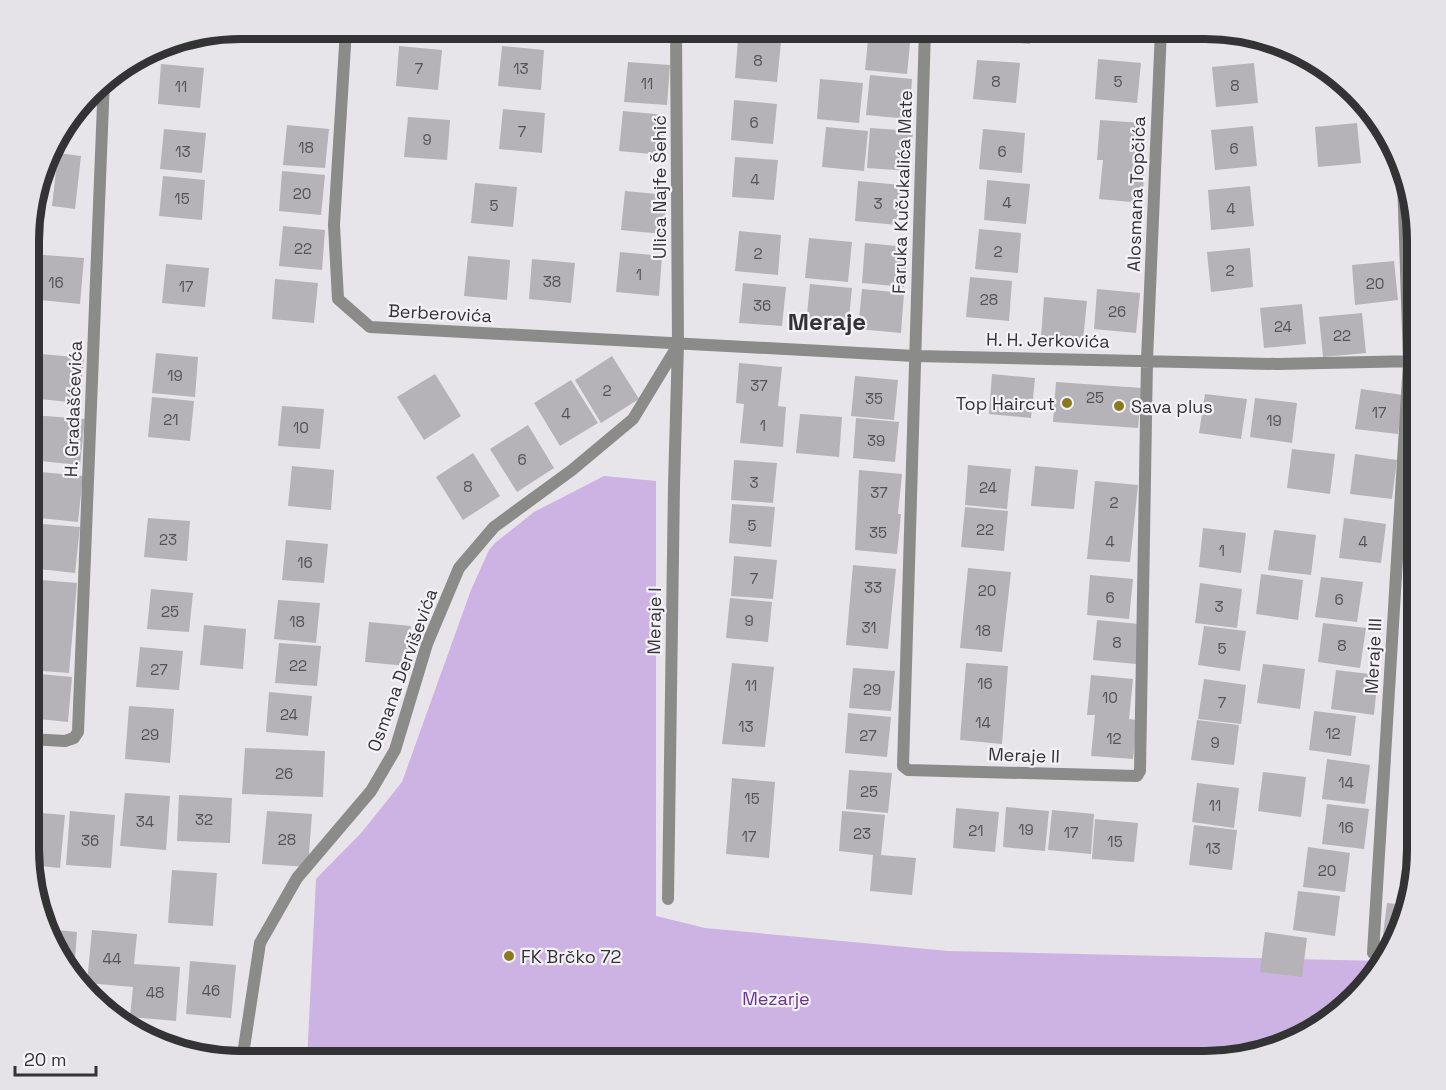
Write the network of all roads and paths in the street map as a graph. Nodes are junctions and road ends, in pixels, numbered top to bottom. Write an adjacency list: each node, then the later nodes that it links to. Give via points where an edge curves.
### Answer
1 (345, 39): 8 (street, Berberovića, via 334,225 338,299 370,327)
2 (676, 39): 8 (street, Ulica Najfe Šehić)
3 (925, 39): 9 (street, Faruka Kučukalića Mate)
4 (1161, 39): 10 (street, Alosmana Topčića)
5 (103, 94): 13 (street, H. Gradašćevića, via 78,732 65,741)
6 (1405, 216): 7 (street)
7 (1407, 251)
8 (678, 344): 9 (street, H. H. Jerkovića); 14 (street, Meraje I); 16 (street, Osmana Derviševića, via 633,419 572,470 494,526 459,568 427,644 395,750 371,791 297,878 260,943)
9 (915, 356): 10 (street, H. H. Jerkovića); 10 (street, Meraje II, via 903,766 908,770 1137,776)
10 (1147, 360): 11 (street, H. H. Jerkovića, via 1277,364)
11 (1407, 361)
12 (1407, 450): 15 (street, Meraje III)
13 (39, 740)
14 (668, 899)
15 (1373, 953)
16 (244, 1051)

